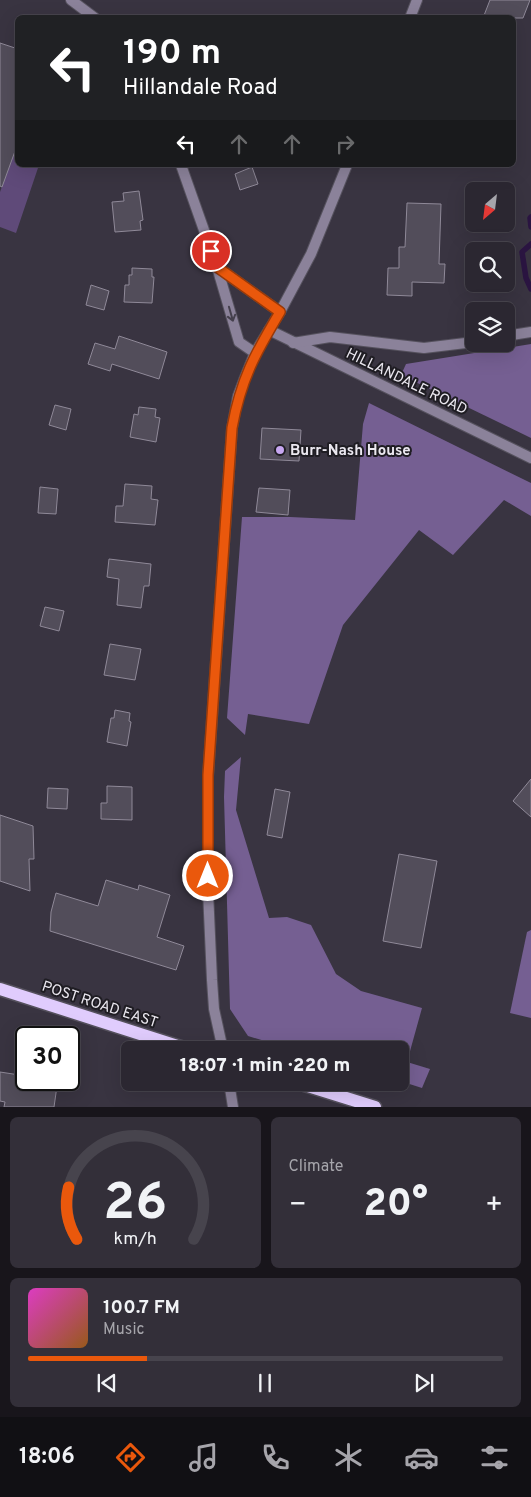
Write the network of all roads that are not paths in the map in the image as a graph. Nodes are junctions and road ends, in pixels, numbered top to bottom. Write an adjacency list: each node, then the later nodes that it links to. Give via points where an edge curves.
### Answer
1 (71, 0): 3 (street)
2 (417, 0): 4 (street)
3 (91, 15)
4 (411, 15)
5 (182, 167): 7 (street)
6 (346, 167): 8 (street, via 311,254)
7 (217, 267): 8 (street); 14 (street, one-way to 14, via 239,342)
8 (280, 312): 9 (street)
9 (269, 330): 12 (street, HILLANDALE ROAD); 14 (street)
10 (531, 332): 11 (street)
11 (515, 335)
12 (294, 343): 13 (street, via 330,337 424,348); 15 (street, HILLANDALE ROAD)
13 (465, 343)
14 (256, 353): 18 (street, via 238,396 232,428 208,775 212,980)
15 (531, 458)
16 (0, 989): 17 (main road, POST ROAD EAST)
17 (162, 1041)
18 (221, 1041)
19 (230, 1091): 21 (street)
20 (324, 1091): 22 (main road)
21 (233, 1107)
22 (375, 1107)

